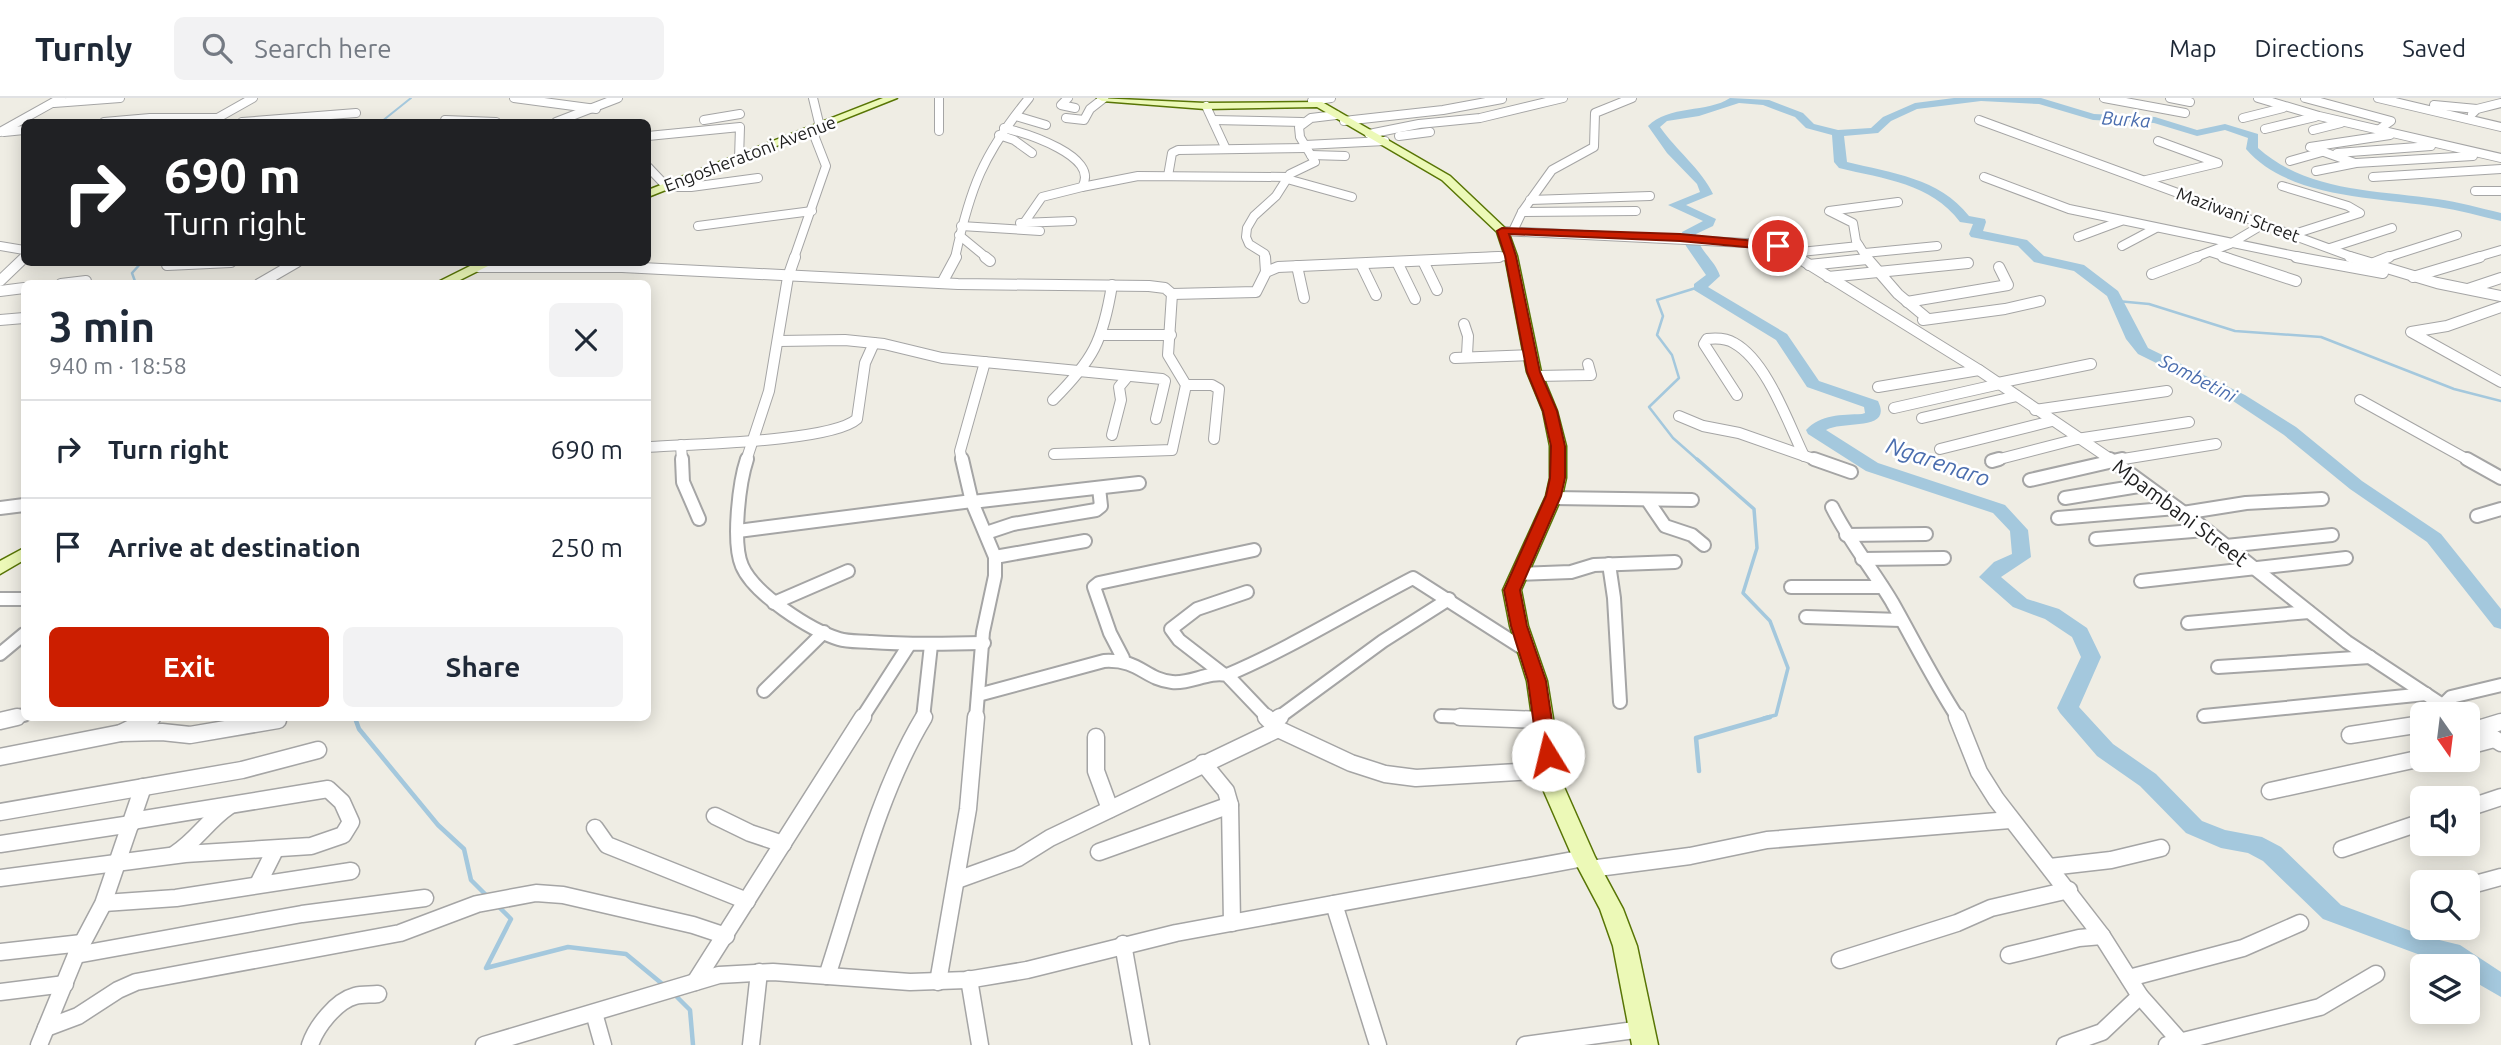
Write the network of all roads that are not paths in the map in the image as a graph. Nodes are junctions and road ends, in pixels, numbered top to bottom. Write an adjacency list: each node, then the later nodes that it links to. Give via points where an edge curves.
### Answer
1 (61, 98): 29 (street)
2 (120, 98): 29 (street)
3 (253, 98): 43 (street)
4 (514, 98): 37 (street)
5 (569, 98): 30 (street)
6 (618, 98): 30 (street)
7 (813, 98): 63 (street)
8 (892, 98): 63 (street, Engosheratoni Avenue)
9 (939, 98): 68 (street)
10 (1029, 98): 41 (street)
11 (1068, 98): 35 (street, via 1061,105)
12 (1103, 98): 36 (street); 44 (street, via 1090,108 1084,121)
13 (1563, 98): 74 (street, via 1480,118 1419,124)
14 (1632, 98): 104 (street, via 1595,113 1594,147 1552,170)
15 (2104, 98): 25 (street, via 2184,114)
16 (2170, 98): 25 (street)
17 (2258, 98): 26 (street)
18 (2278, 98): 26 (street)
19 (2305, 98): 39 (street)
20 (2378, 98): 27 (street)
21 (2410, 98): 31 (street)
22 (2491, 98): 28 (street)
23 (1502, 99): 45 (street, via 1443,110)
24 (1317, 100): 36 (street); 45 (street)
25 (2192, 100)
26 (2268, 102): 32 (street)
27 (2395, 102): 33 (street); 34 (street)
28 (2501, 102): 38 (street)
29 (53, 103): 49 (street)
30 (607, 104): 37 (street)
31 (2428, 105): 34 (street); 38 (street)
32 (2286, 107): 42 (street); 46 (street)
33 (2386, 107): 39 (street); 59 (street)
34 (2416, 107): 47 (street)
35 (1075, 108)
36 (1205, 108): 57 (street); 77 (street)
37 (596, 109): 52 (street)
38 (2477, 109): 47 (street)
39 (2353, 111): 67 (street, via 2391,121)
40 (356, 113): 51 (street)
41 (1016, 116): 60 (street); 70 (street)
42 (2319, 116): 58 (street); 64 (street)
43 (219, 118): 50 (street)
44 (1066, 118)
45 (1340, 118): 57 (street); 74 (street)
46 (2243, 118)
47 (2466, 118): 61 (street)
48 (21, 119): 56 (street)
49 (22, 119)
50 (138, 119)
51 (280, 119)
52 (565, 119)
53 (704, 120): 62 (street, via 739,113)
54 (1979, 120): 95 (street, Maziwani Street)
55 (0, 121): 56 (street)
56 (18, 121): 69 (street)
57 (1302, 122): 78 (street, via 1299,134)
58 (2344, 122): 66 (street); 67 (street)
59 (2455, 123)
60 (1046, 125)
61 (2501, 127)
62 (741, 128): 73 (street); 84 (street)
63 (816, 129): 84 (street, Engosheratoni Avenue); 106 (street, via 826,166)
64 (2265, 129)
65 (21, 130): 69 (street)
66 (2313, 130)
67 (2378, 130): 72 (street)
68 (939, 131)
69 (0, 132)
70 (1002, 132): 79 (street); 98 (street, via 1029,134 1079,160 1084,170); 117 (street, via 979,171)
71 (1430, 132): 74 (street)
72 (2398, 134): 76 (street); 80 (street, via 2311,147)
73 (651, 136)
74 (1378, 138): 78 (street); 119 (street, via 1446,178)
75 (2158, 141): 95 (street, via 2218,163)
76 (2442, 145): 80 (street); 81 (street)
77 (1225, 147): 78 (street); 90 (street, via 1174,151)
78 (1307, 149): 82 (street); 94 (street, via 1313,164)
79 (1032, 153)
80 (2325, 153): 85 (street); 86 (street)
81 (2488, 155): 83 (street); 86 (street)
82 (1345, 156)
83 (2501, 158)
84 (739, 159): 97 (street, Engosheratoni Avenue)
85 (2290, 161)
86 (2356, 163): 89 (street)
87 (2501, 169): 92 (street)
88 (651, 170): 97 (street)
89 (2316, 171)
90 (1168, 176): 94 (street); 98 (street, via 1127,177)
91 (1983, 177): 110 (street, via 2057,205)
92 (2373, 177)
93 (758, 178): 97 (street)
94 (1288, 178): 103 (street); 148 (street, via 1270,204 1254,216 1246,232 1249,244 1265,254)
95 (2144, 180): 112 (street, Maziwani Street)
96 (2282, 186): 121 (street, via 2360,213)
97 (667, 187): 101 (street, Engosheratoni Avenue)
98 (1082, 187): 111 (street, via 1042,197)
99 (2475, 191): 100 (street)
100 (2501, 191)
101 (651, 193)
102 (1650, 196): 104 (street)
103 (1352, 197)
104 (1530, 200): 108 (street)
105 (1898, 202): 132 (street, via 1829,209 1853,223 1854,237)
106 (812, 211): 113 (street); 151 (street)
107 (1636, 211): 108 (street)
108 (1522, 212): 119 (street)
109 (1072, 221): 111 (street)
110 (2122, 221): 115 (street); 122 (street)
111 (1024, 223): 114 (street)
112 (2262, 225): 121 (street, Maziwani Street); 123 (street)
113 (698, 226)
114 (1003, 226): 117 (street); 118 (street)
115 (2156, 228): 123 (street); 126 (street)
116 (2392, 228): 127 (street)
117 (960, 231): 135 (street); 159 (street, via 955,259)
118 (1040, 231)
119 (1508, 231): 131 (street, Mpambani Street, via 1702,239 1766,244); 133 (street)
120 (2457, 234): 139 (street)
121 (2291, 235): 127 (street, Maziwani Street)
122 (2078, 237)
123 (2230, 244): 130 (street); 158 (street)
124 (0, 246): 128 (street)
125 (1937, 246): 132 (street)
126 (2122, 246)
127 (2330, 248): 139 (street, Maziwani Street)
128 (21, 250)
129 (2501, 250): 153 (street)
130 (2210, 252): 149 (street); 157 (street)
131 (1791, 253): 132 (street); 142 (street, Mpambani Street)
132 (1864, 253): 142 (street); 147 (street)
133 (1511, 256): 136 (street); 183 (street)
134 (21, 261): 150 (street)
135 (990, 261)
136 (1423, 261): 137 (street); 163 (street)
137 (1397, 262): 140 (street); 169 (street)
138 (1968, 263): 147 (street)
139 (2374, 263): 153 (street, Maziwani Street)
140 (1361, 264): 141 (street); 166 (street)
141 (1297, 265): 148 (street); 168 (street)
142 (1809, 265): 152 (street, Mpambani Street)
143 (289, 266): 155 (street)
144 (482, 266): 156 (street)
145 (559, 266): 151 (street)
146 (1999, 267): 171 (street, via 2008,285)
147 (1879, 271): 152 (street); 171 (street)
148 (1266, 272): 165 (street, via 1253,293)
149 (2152, 274)
150 (1, 277)
151 (788, 277): 159 (street); 180 (street)
152 (1828, 277): 176 (street, Mpambani Street)
153 (2413, 277): 158 (street, Maziwani Street)
154 (2501, 278): 162 (street)
155 (265, 280)
156 (449, 280)
157 (2296, 281)
158 (2432, 282): 162 (street, Maziwani Street)
159 (942, 283): 160 (street)
160 (1112, 285): 165 (street, via 1159,287); 178 (street)
161 (21, 288): 164 (street)
162 (2465, 289): 167 (street, Maziwani Street)
163 (1437, 290)
164 (0, 291)
165 (1172, 293): 179 (street)
166 (1376, 295)
167 (2501, 296)
168 (1304, 298)
169 (1415, 299)
170 (2040, 301): 174 (street)
171 (1907, 302): 174 (street)
172 (2501, 307): 192 (street, via 2447,326 2411,332)
173 (21, 318): 175 (street)
174 (1928, 319): 176 (street)
175 (0, 320)
176 (1902, 322): 188 (street, Mpambani Street)
177 (1464, 324): 182 (street)
178 (1104, 335): 179 (street); 189 (street)
179 (1171, 335): 194 (street, via 1168,355)
180 (779, 341): 181 (street); 209 (street)
181 (874, 344): 185 (street); 209 (street, via 865,363 854,424 827,433)
182 (1467, 355): 183 (street); 184 (street)
183 (1530, 355): 191 (street)
184 (1455, 358)
185 (985, 362): 189 (street); 230 (street, via 960,451)
186 (1588, 364): 191 (street, via 1591,374)
187 (2091, 364): 193 (street)
188 (1979, 370): 193 (street, Mpambani Street); 195 (street)
189 (1083, 371): 190 (street); 199 (street)
190 (1128, 376): 205 (street, via 1166,381); 208 (street, via 1119,387 1121,400)
191 (1535, 376): 226 (street, via 1558,446)
192 (2501, 382)
193 (1999, 384): 198 (street, Mpambani Street); 201 (street)
194 (1186, 385): 210 (street, via 1219,389); 216 (street, via 1172,450)
195 (1878, 387)
196 (2167, 391): 202 (street)
197 (1737, 396): 217 (street, via 1704,344 1707,339 1737,344 1756,364)
198 (2017, 396): 202 (street, Mpambani Street); 204 (street)
199 (1053, 400)
200 (2360, 400): 221 (street)
201 (1894, 408)
202 (2035, 410): 206 (street, Mpambani Street)
203 (1679, 416): 217 (street)
204 (1922, 418)
205 (1156, 419)
206 (2052, 421): 211 (street, Mpambani Street); 215 (street)
207 (2189, 422): 211 (street)
208 (1112, 435)
209 (753, 439): 213 (street); 241 (street, via 740,480)
210 (1214, 439)
211 (2077, 439): 218 (street); 219 (street, Mpambani Street)
212 (2216, 444): 219 (street)
213 (681, 445): 214 (street); 239 (street, via 684,482)
214 (651, 447)
215 (1940, 449)
216 (1054, 454)
217 (1804, 456): 220 (street)
218 (1992, 461)
219 (2111, 461): 222 (street); 224 (street, Mpambani Street)
220 (1851, 472)
221 (2501, 478)
222 (2030, 480)
223 (1139, 483): 225 (street)
224 (2145, 485): 227 (street); 236 (street, Mpambani Street)
225 (1099, 488): 230 (street); 242 (street, via 1101,506 1096,510)
226 (1553, 498): 231 (street); 261 (street)
227 (2065, 498)
228 (2322, 499): 236 (street)
229 (1692, 500): 231 (street)
230 (972, 501): 241 (street); 242 (street)
231 (1648, 501): 248 (street, via 1663,524 1694,534)
232 (21, 505): 234 (street)
233 (1832, 507): 244 (street)
234 (0, 508)
235 (2501, 509): 237 (street)
236 (2180, 510): 238 (street); 240 (street, Mpambani Street)
237 (2477, 516)
238 (2058, 518)
239 (699, 519)
240 (2205, 530): 246 (street); 249 (street, Mpambani Street)
241 (738, 531): 269 (street, via 741,564)
242 (986, 533): 252 (street)
243 (1926, 534): 244 (street)
244 (1846, 535): 255 (street)
245 (2332, 535): 249 (street)
246 (2096, 539)
247 (1085, 541): 252 (street)
248 (1704, 545)
249 (2226, 546): 258 (street, Mpambani Street)
250 (1254, 550): 282 (street, via 1094,587)
251 (21, 555): 259 (street)
252 (995, 557): 276 (street)
253 (1944, 558): 255 (street)
254 (2346, 558): 258 (street)
255 (1862, 559): 264 (street)
256 (1675, 562): 257 (street)
257 (1609, 564): 261 (street, via 1571,572); 289 (street)
258 (2253, 568): 262 (street); 270 (street, Mpambani Street)
259 (0, 569)
260 (848, 571): 269 (street)
261 (1519, 574): 279 (street, via 1512,590 1514,606)
262 (2141, 581)
263 (1791, 587): 264 (street)
264 (1882, 587): 272 (street)
265 (1247, 592): 284 (street, via 1194,609 1171,629)
266 (0, 599): 267 (street)
267 (21, 599)
268 (1448, 599): 279 (street); 284 (street, via 1420,580 1405,580 1276,654); 301 (street, via 1383,641)
269 (774, 603): 274 (street)
270 (2309, 612): 273 (street); 281 (street, Mpambani Street)
271 (1806, 617): 272 (street)
272 (1901, 620): 322 (street, via 1962,724 1979,772)
273 (2188, 623)
274 (824, 632): 277 (street, via 856,642); 286 (street)
275 (21, 636): 280 (street)
276 (984, 643): 278 (street); 288 (street)
277 (909, 645): 278 (street); 327 (street)
278 (931, 645): 358 (street, via 924,717 910,739 880,815)
279 (1529, 652): 295 (street)
280 (0, 654)
281 (2370, 657): 283 (street); 287 (street, Mpambani Street)
282 (1123, 658): 284 (street, via 1174,682); 288 (street)
283 (2218, 667)
284 (1225, 674): 301 (street)
285 (2501, 685): 291 (street, via 2451,696)
286 (764, 691)
287 (2426, 694): 290 (street, Mpambani Street); 294 (street)
288 (978, 695): 339 (street)
289 (1620, 702)
290 (2438, 702)
291 (2446, 702)
292 (21, 716): 296 (street)
293 (1441, 716): 295 (street)
294 (2204, 716)
295 (1542, 720): 312 (street)
296 (0, 721)
297 (146, 721): 304 (street)
298 (272, 721): 304 (street, via 190,735)
299 (2501, 722): 300 (street)
300 (2480, 724)
301 (1275, 725): 311 (street); 312 (street, via 1351,763 1400,777)
302 (2410, 726): 305 (street)
303 (2480, 730): 307 (street)
304 (121, 733): 309 (street)
305 (2350, 734)
306 (1096, 737): 319 (street, via 1096,771)
307 (2497, 741)
308 (318, 750): 313 (street, via 242,770)
309 (0, 757)
310 (2410, 761): 314 (street)
311 (1203, 763): 318 (street, via 1226,791); 319 (street)
312 (1550, 770): 334 (street)
313 (143, 787): 320 (street); 323 (street)
314 (2270, 792)
315 (2501, 797): 316 (street)
316 (2480, 804)
317 (233, 805): 323 (street); 329 (street, via 328,789 351,814 350,829 344,834); 332 (street)
318 (1230, 805): 331 (street); 347 (street)
319 (1110, 809): 339 (street, via 1020,858)
320 (0, 812)
321 (715, 816): 327 (street)
322 (2010, 820): 334 (street, via 1767,841 1656,862); 335 (street)
323 (131, 823): 326 (street); 333 (street)
324 (2410, 826): 330 (street)
325 (595, 828): 344 (street, via 607,845)
326 (0, 844)
327 (783, 844): 344 (street)
328 (2161, 848): 335 (street)
329 (275, 849): 332 (street); 341 (street)
330 (2342, 849)
331 (1099, 852)
332 (171, 857): 333 (street)
333 (117, 864): 338 (street); 345 (street)
334 (1587, 864): 346 (street); 369 (street, via 1625,946)
335 (2050, 867): 342 (street)
336 (351, 871): 341 (street)
337 (2501, 877): 340 (street)
338 (0, 878)
339 (957, 880): 362 (street)
340 (2480, 883)
341 (258, 884): 345 (street, via 176,898)
342 (2068, 890): 350 (street); 355 (street, via 1991,908)
343 (425, 898): 352 (street)
344 (747, 901): 349 (street)
345 (104, 903): 352 (street)
346 (1334, 904): 347 (street); 378 (street)
347 (1232, 923): 351 (street)
348 (2300, 923): 359 (street, via 2243,948)
349 (726, 936): 361 (street); 368 (street, via 547,891 530,892 400,933 136,982 78,1016)
350 (2102, 936): 354 (street); 359 (street)
351 (1123, 944): 360 (street, via 1064,961); 377 (street)
352 (79, 949): 353 (street); 363 (street)
353 (0, 952)
354 (2009, 955)
355 (1840, 960)
356 (759, 972): 358 (street); 361 (street); 375 (street)
357 (2376, 974): 370 (street, via 2320,1007)
358 (827, 976): 362 (street)
359 (2129, 978): 366 (street)
360 (969, 979): 362 (street); 376 (street)
361 (695, 982): 367 (street)
362 (938, 982)
363 (65, 984): 364 (street); 368 (street)
364 (0, 992)
365 (378, 994): 373 (street, via 352,997 343,1003 317,1029)
366 (2140, 996): 370 (street); 380 (street, via 2102,1032)
367 (594, 1013): 371 (street); 374 (street)
368 (46, 1028): 372 (street)
369 (1644, 1037): 379 (street)
370 (2174, 1043)
371 (493, 1044)
372 (39, 1045)
373 (310, 1045)
374 (603, 1045)
375 (751, 1045)
376 (979, 1045)
377 (1141, 1045)
378 (1378, 1045)
379 (1525, 1045)
380 (2065, 1045)

